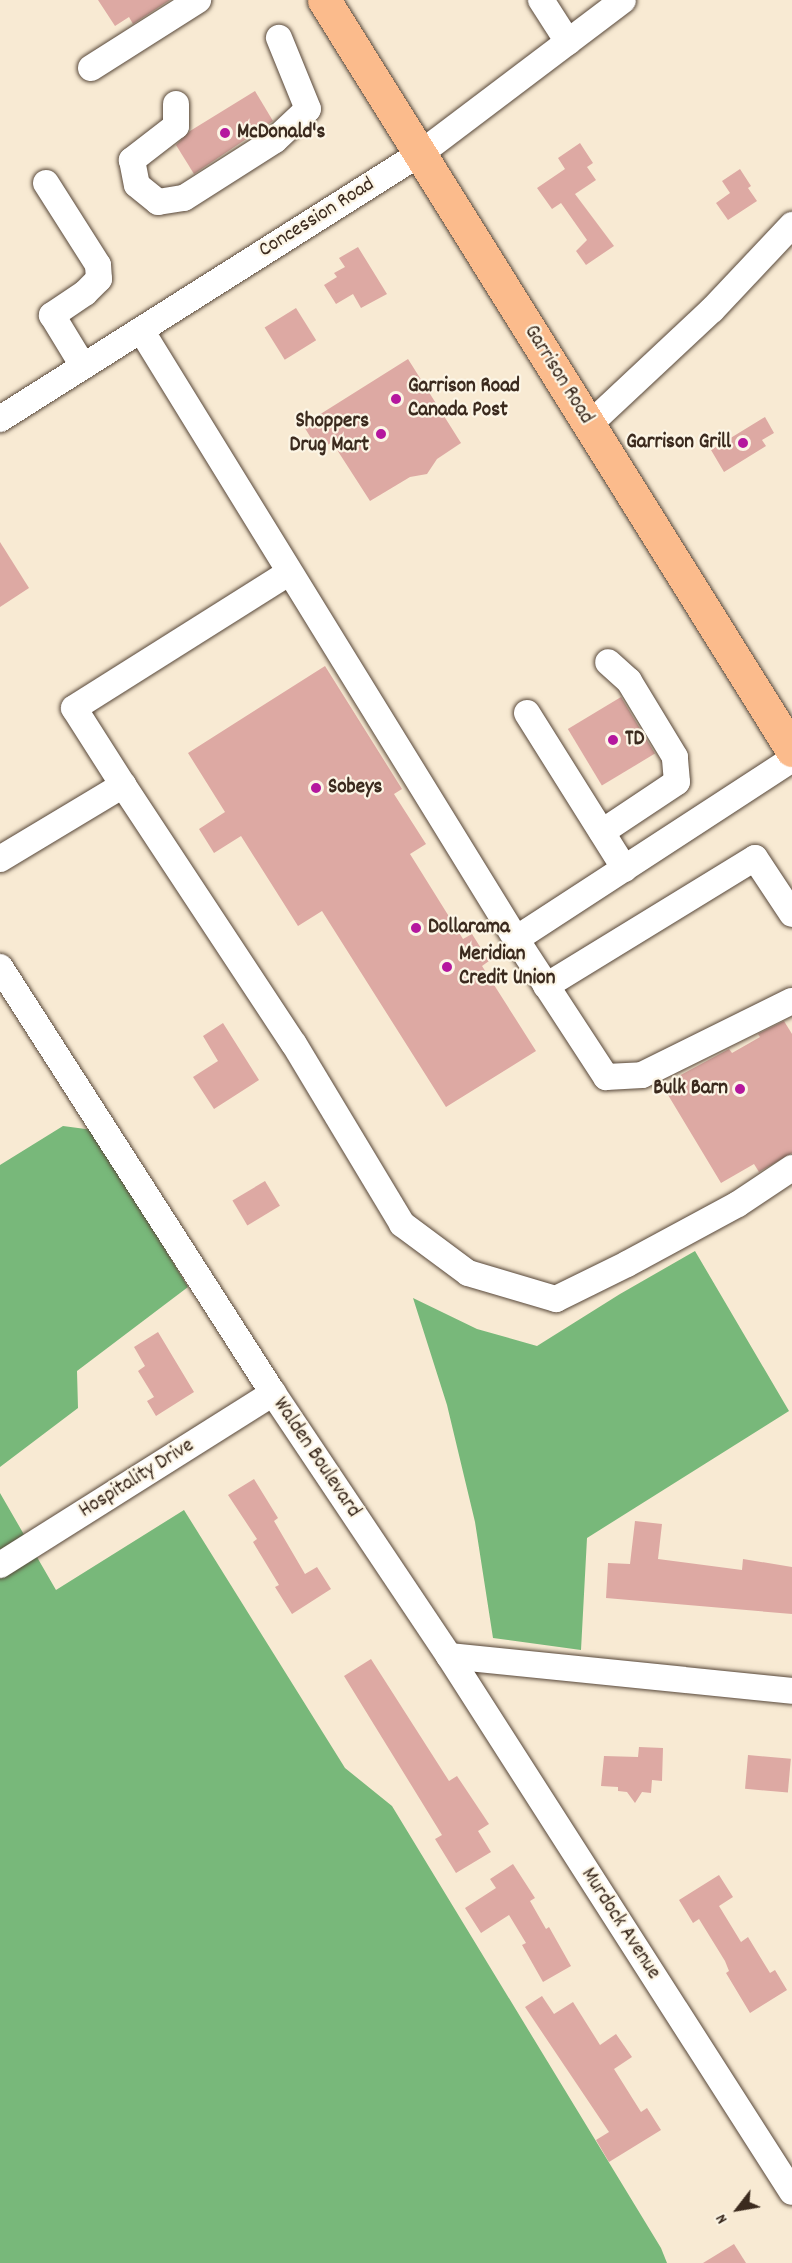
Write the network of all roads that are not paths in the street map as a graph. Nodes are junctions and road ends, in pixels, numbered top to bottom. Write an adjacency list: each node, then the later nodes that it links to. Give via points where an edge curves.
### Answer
1 (198, 0): 7 (street)
2 (324, 0): 9 (main road, Garrison Road)
3 (541, 0): 6 (street)
4 (623, 0): 6 (street, Concession Road)
5 (279, 38): 8 (street, via 308,109 275,140 184,198 158,202 136,185 132,160 176,126)
6 (568, 42): 9 (street, Concession Road)
7 (91, 68)
8 (176, 105)
9 (421, 153): 12 (street, Concession Road); 15 (main road, Garrison Road)
10 (46, 183): 13 (street, via 99,265 99,279 52,315)
11 (792, 225): 15 (street, via 712,310)
12 (141, 330): 13 (street, Concession Road); 16 (street)
13 (83, 366): 14 (street, Concession Road)
14 (0, 419)
15 (589, 425): 19 (main road, Garrison Road)
16 (288, 573): 21 (street, via 74,708); 26 (street)
17 (608, 662): 22 (street, via 629,681 675,757 677,782)
18 (527, 713): 22 (street)
19 (792, 750)
20 (792, 759): 24 (street)
21 (123, 785): 23 (street); 30 (street, via 294,1044 402,1224 468,1272 556,1299 738,1204)
22 (602, 832): 24 (street)
23 (0, 859)
24 (625, 869): 26 (street)
25 (792, 914): 28 (street, via 755,858)
26 (516, 939): 28 (street)
27 (0, 967): 31 (street, Walden Boulevard)
28 (546, 986): 29 (street, via 606,1077 642,1075)
29 (792, 1001)
30 (792, 1168)
31 (273, 1393): 32 (street, Hospitality Drive); 33 (street, Walden Boulevard)
32 (0, 1565)
33 (449, 1656): 34 (street); 35 (street, Murdock Avenue)
34 (792, 1691)
35 (781, 2154): 36 (street, Murdock Avenue)
36 (792, 2192)

